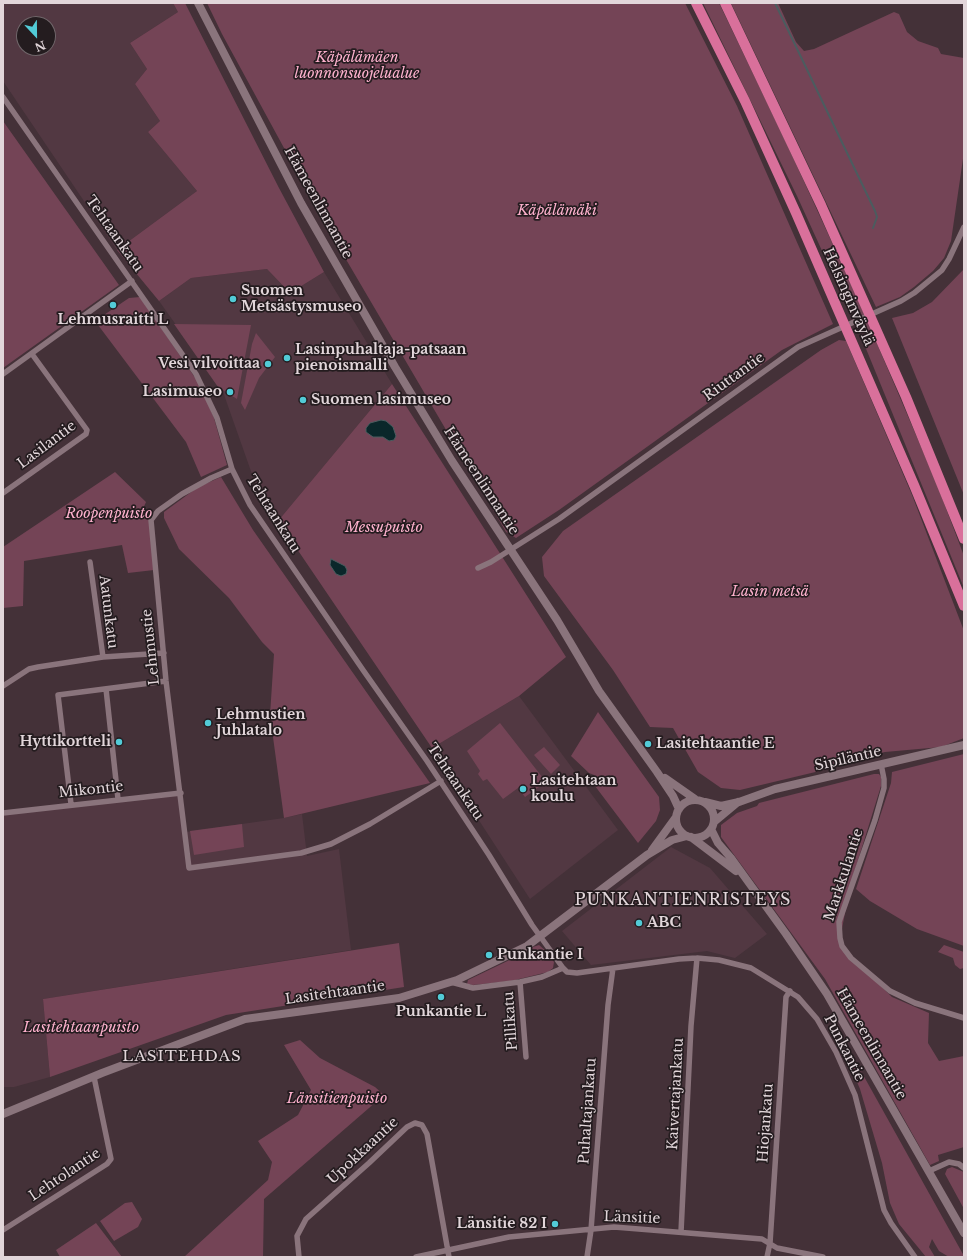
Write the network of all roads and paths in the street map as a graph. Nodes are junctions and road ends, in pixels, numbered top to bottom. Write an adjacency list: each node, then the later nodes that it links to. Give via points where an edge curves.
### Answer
1 (198, 3): 12 (main road, Hämeenlinnantie, via 301,202 391,361 452,461)
2 (696, 3): 15 (highway, Helsinginväylä, via 745,101 796,213)
3 (725, 3): 11 (highway, Helsinginväylä, via 824,212 906,397)
4 (3, 97): 6 (street, Tehtaankatu)
5 (964, 227): 12 (street, Riuttantie, via 949,259 934,278 914,293 798,347 559,519)
6 (132, 281): 7 (street); 9 (street, Tehtaankatu, via 203,386 217,418)
7 (32, 354): 8 (street); 10 (street, Lasilantie, via 87,430 86,434)
8 (3, 374)
9 (232, 469): 16 (street, Lehmustie, via 182,494 158,511 151,520); 24 (street, Tehtaankatu, via 250,505 274,541)
10 (3, 493)
11 (964, 539)
12 (511, 550): 14 (street, Riuttantie); 23 (main road, Hämeenlinnantie, via 603,696)
13 (90, 562): 17 (street, Aatunkatu)
14 (478, 568)
15 (964, 606)
16 (164, 653): 17 (street); 18 (street, Lehmustie)
17 (103, 657): 19 (street, Aatunkatu, via 29,669)
18 (166, 681): 20 (street); 25 (street, Lehmustie)
19 (3, 686)
20 (106, 689): 26 (street); 30 (street, via 58,695)
21 (964, 745): 22 (main road, Sipiläntie)
22 (882, 764): 29 (main road, Sipiläntie, via 775,789); 44 (street, Markkulantie, via 884,788 873,828 839,922 842,946 851,958 890,991 915,1003)
23 (658, 772): 27 (main road, Hämeenlinnantie); 32 (main road, Hämeenlinnantie, via 673,796)
24 (441, 781): 25 (street, Lehmustie, via 391,812 338,840 314,849 189,868); 37 (street, Tehtaankatu)
25 (181, 793): 26 (street, Mikontie)
26 (118, 799): 30 (street, Mikontie)
27 (695, 800): 28 (main road); 32 (main road, via 687,802)
28 (705, 802): 29 (main road, Sipiläntie, via 721,806); 33 (main road, via 712,810)
29 (738, 802): 33 (main road, Sipiläntie)
30 (71, 804): 31 (street, Mikontie)
31 (3, 813)
32 (678, 813): 34 (main road, via 679,828); 35 (main road, Lasitehtaantie)
33 (713, 825): 34 (main road, via 701,837); 36 (main road, Hämeenlinnantie, via 718,843)
34 (689, 837): 35 (main road, Lasitehtaantie, via 672,840); 36 (main road, Hämeenlinnantie)
35 (647, 855): 37 (main road, Lasitehtaantie)
36 (743, 876): 49 (main road, Hämeenlinnantie, via 823,989)
37 (540, 936): 39 (street); 41 (main road, Lasitehtaantie, via 504,958)
38 (697, 958): 40 (street, Punkantie); 43 (street, Punkantie, via 751,968); 52 (street, Kaivertajankatu, via 691,1026)
39 (562, 968): 40 (street, Punkantie, via 567,972 577,973); 42 (street, via 551,974)
40 (613, 968): 51 (street, Puhaltajankatu)
41 (450, 982): 42 (street, via 473,988); 46 (main road, Lasitehtaantie, via 399,998 245,1019)
42 (520, 982): 45 (street, Pillikatu)
43 (790, 991): 54 (street, Hiojankatu, via 786,997); 56 (street, Punkantie, via 804,1002 817,1018 836,1052 855,1095 884,1210)
44 (964, 1018)
45 (526, 1057)
46 (94, 1077): 47 (main road, Lasitehtaantie); 50 (street, Lehtolantie, via 111,1159)
47 (3, 1114)
48 (964, 1168): 49 (street, via 949,1162)
49 (929, 1171): 53 (main road, Hämeenlinnantie)
50 (3, 1230)
51 (591, 1230): 52 (street, Länsitie, via 614,1227); 55 (street, Länsitie, via 517,1236); 60 (street, Puhaltajankatu)
52 (681, 1232): 54 (street, Länsitie, via 762,1239)
53 (964, 1233)
54 (770, 1243): 61 (street, Hiojankatu); 62 (street, Länsitie, via 777,1248)
55 (449, 1250): 57 (street, Upokkaantie, via 427,1134 422,1126 415,1123 407,1127 306,1219 297,1236); 58 (street, Länsitie); 59 (street, Upokkaantie)
56 (914, 1256)
57 (299, 1257)
58 (416, 1257)
59 (450, 1257)
60 (587, 1257)
61 (767, 1257)
62 (823, 1257)

